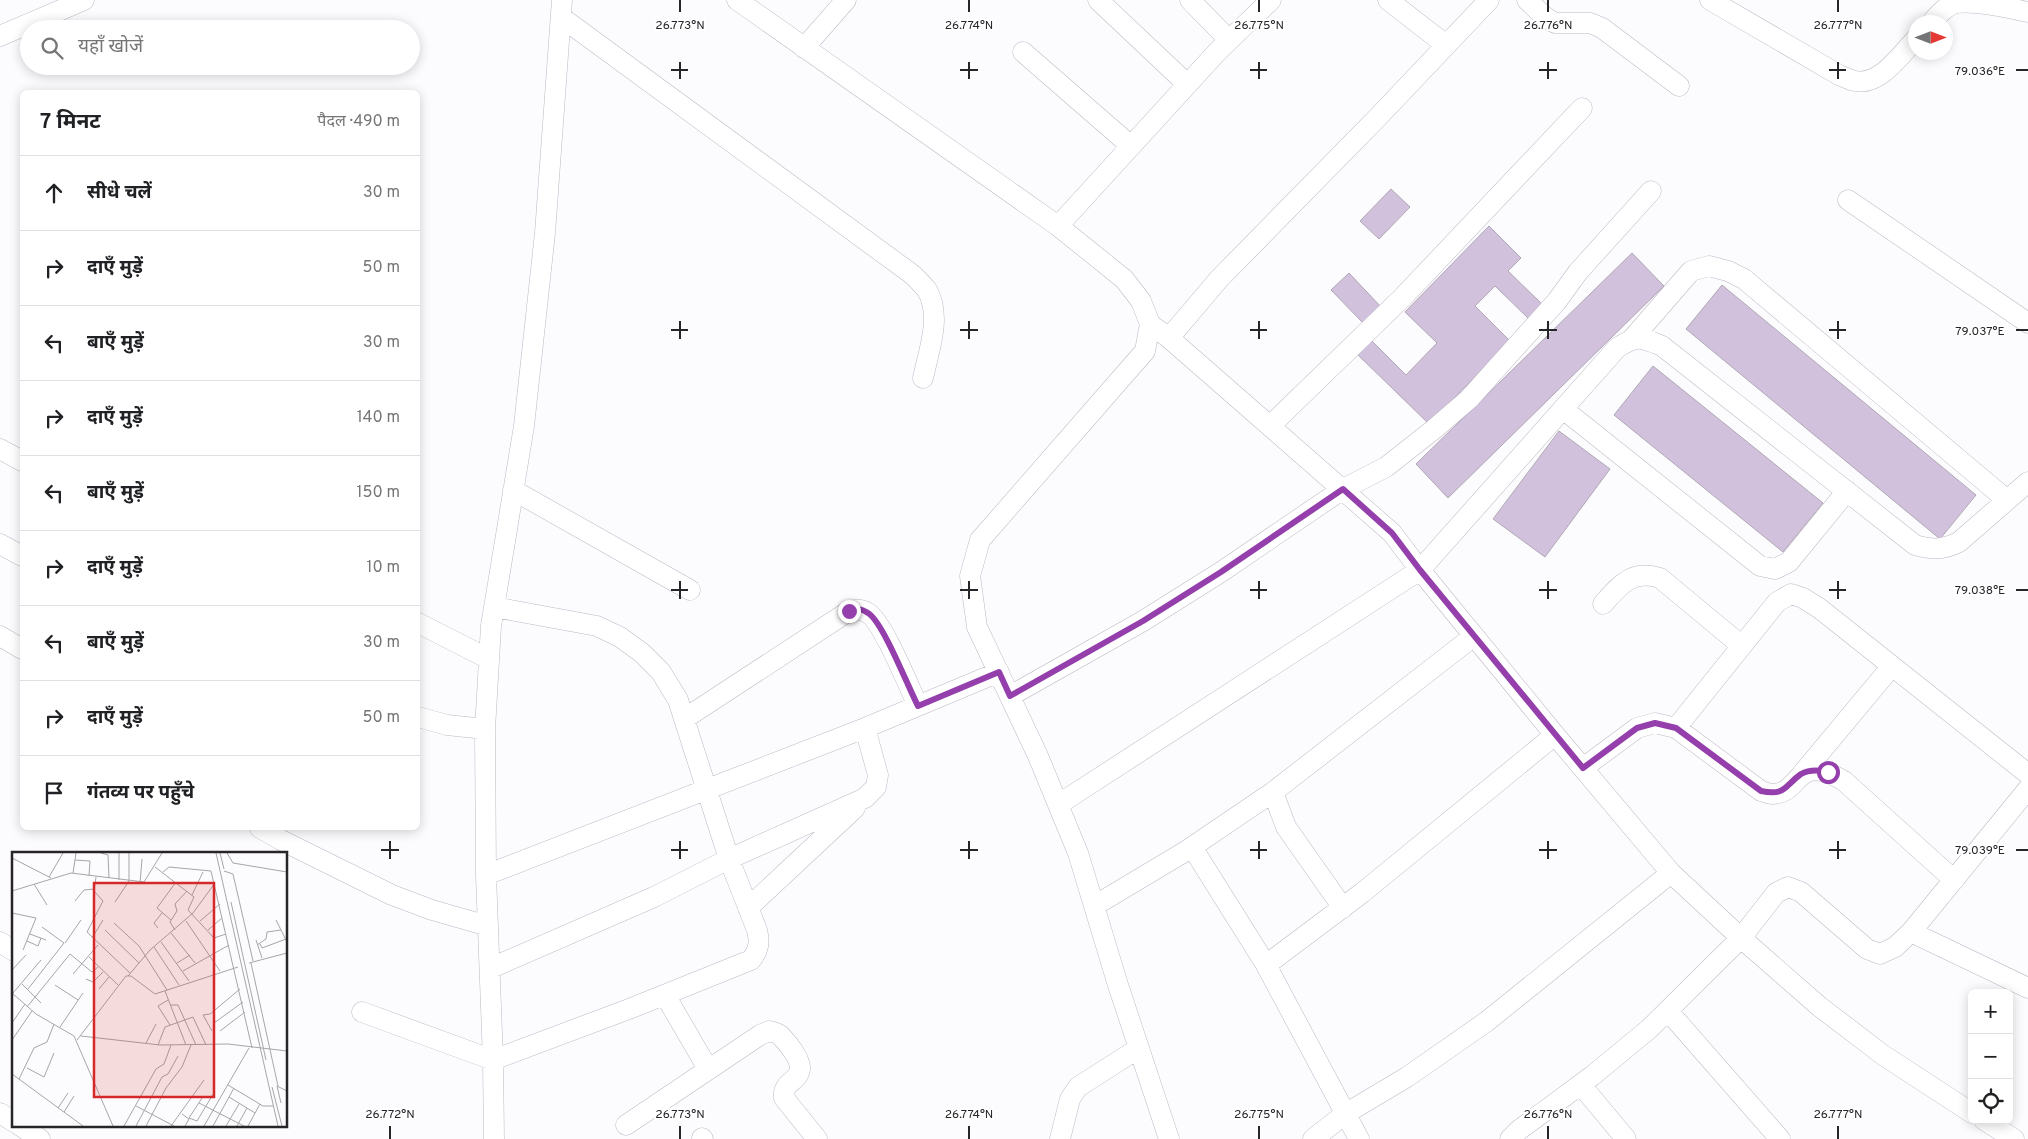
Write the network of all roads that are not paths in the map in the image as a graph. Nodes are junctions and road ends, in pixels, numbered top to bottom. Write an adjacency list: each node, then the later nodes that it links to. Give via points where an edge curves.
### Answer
1 (84, 0): 15 (street)
2 (736, 0): 21 (street)
3 (846, 0): 21 (street)
4 (1098, 0): 23 (street)
5 (1190, 0): 18 (street)
6 (1271, 0): 18 (street)
7 (1489, 0): 19 (street)
8 (1527, 0): 24 (street, via 1555,23 1590,22 1602,28)
9 (1710, 0): 20 (street, via 1856,82 1882,74)
10 (1970, 1): 13 (street); 14 (street, via 1955,3)
11 (1399, 3): 19 (street)
12 (562, 8): 34 (street, via 913,275 926,289 934,307 934,324); 41 (street, via 545,233 524,426)
13 (2028, 12)
14 (1939, 15)
15 (37, 20)
16 (20, 27): 17 (street)
17 (0, 36)
18 (1229, 40): 23 (street)
19 (1446, 45): 32 (street, via 1219,279)
20 (1908, 47)
21 (804, 48): 29 (street)
22 (1023, 52): 26 (street)
23 (1187, 84): 26 (street)
24 (1679, 86)
25 (1582, 108): 36 (street, via 1402,298)
26 (1131, 146): 29 (street)
27 (1651, 191): 40 (street, via 1469,398 1386,467)
28 (1848, 200): 30 (street)
29 (1058, 226): 31 (street, via 1124,279 1140,301)
30 (2028, 323)
31 (1150, 324): 32 (street); 57 (street, via 1145,351 980,540 970,576 977,627)
32 (1169, 338): 36 (street)
33 (1632, 338): 35 (street, via 1617,348); 42 (street, via 1644,338 1662,346); 43 (street, via 1691,272 1708,266 1728,271 1744,279)
34 (923, 378)
35 (1563, 409): 42 (street, via 1760,566 1775,568 1789,562); 46 (street)
36 (1270, 426): 40 (street)
37 (0, 449): 38 (street)
38 (20, 460)
39 (2028, 482): 43 (street)
40 (1343, 489): 46 (street, via 1392,533); 58 (street, via 1143,621)
41 (513, 490): 47 (street); 49 (street)
42 (1847, 491): 43 (street, via 1915,545 1929,549 1946,548 1959,542)
43 (2007, 500)
44 (0, 544): 45 (street)
45 (20, 555)
46 (1420, 570): 52 (street); 73 (street)
47 (690, 590)
48 (1604, 604): 53 (street, via 1622,582 1649,574 1660,578)
49 (494, 607): 55 (street); 61 (street, via 597,626 620,637 661,672 678,700)
50 (420, 624): 55 (street)
51 (0, 636): 54 (street)
52 (1474, 636): 65 (street); 71 (street)
53 (1742, 646): 56 (street, via 1777,602 1791,594 1818,608); 63 (street)
54 (20, 647)
55 (489, 660): 64 (street)
56 (1892, 666): 67 (street); 68 (street)
57 (999, 672): 58 (street); 59 (street)
58 (1010, 696): 73 (street)
59 (918, 706): 61 (street, via 879,626 870,614 860,609 849,611); 62 (street)
60 (420, 717): 64 (street, via 447,725)
61 (684, 719): 70 (street)
62 (865, 728): 70 (street); 72 (street, via 878,775 876,787)
63 (1676, 728): 66 (street, via 1655,723 1637,728); 67 (street, via 1761,791 1773,794 1785,790)
64 (485, 729): 78 (street)
65 (1555, 735): 66 (street); 82 (street)
66 (1583, 768): 77 (street)
67 (1802, 774): 79 (street, via 1816,770 1828,772 1844,781)
68 (2028, 774)
69 (2028, 789): 79 (street)
70 (706, 790): 76 (street); 78 (street)
71 (1273, 792): 75 (street); 82 (street, via 1286,827)
72 (865, 798): 76 (street); 81 (street)
73 (1059, 804): 80 (street)
74 (264, 830): 83 (street, via 392,895)
75 (1192, 847): 80 (street); 88 (street)
76 (729, 859): 81 (street); 89 (street, via 654,897)
77 (1671, 872): 85 (street); 100 (street, via 1486,1022 1407,1077)
78 (486, 875): 83 (street)
79 (1954, 880): 84 (street)
80 (1094, 906): 94 (street)
81 (748, 908): 91 (street, via 760,941 758,952 751,960)
82 (1343, 908): 88 (street)
83 (488, 926): 89 (street)
84 (1911, 932): 85 (street, via 1895,947 1880,954 1867,949 1801,892 1788,887 1776,893); 90 (street)
85 (1741, 938): 92 (street); 98 (street, via 1851,1031)
86 (0, 942): 87 (street)
87 (12, 950)
88 (1266, 965): 100 (street)
89 (490, 968): 95 (street)
90 (2028, 988)
91 (665, 995): 95 (street); 96 (street)
92 (1668, 1011): 97 (street); 114 (street)
93 (362, 1012): 95 (street)
94 (1139, 1048): 108 (street, via 1078,1087 1070,1099); 109 (street)
95 (493, 1060): 106 (street)
96 (708, 1069): 103 (street); 107 (street, via 769,1030 779,1034 799,1062 800,1070 783,1091 784,1098)
97 (1581, 1085): 112 (street); 113 (street)
98 (1968, 1110)
99 (0, 1113): 101 (street)
100 (1345, 1114): 110 (street); 111 (street)
101 (12, 1121)
102 (1990, 1124): 115 (street)
103 (626, 1125)
104 (20, 1126): 105 (street)
105 (40, 1139)
106 (494, 1139)
107 (817, 1139)
108 (1060, 1139)
109 (1169, 1139)
110 (1313, 1139)
111 (1359, 1139)
112 (1510, 1139)
113 (1626, 1139)
114 (1780, 1139)
115 (2014, 1139)

